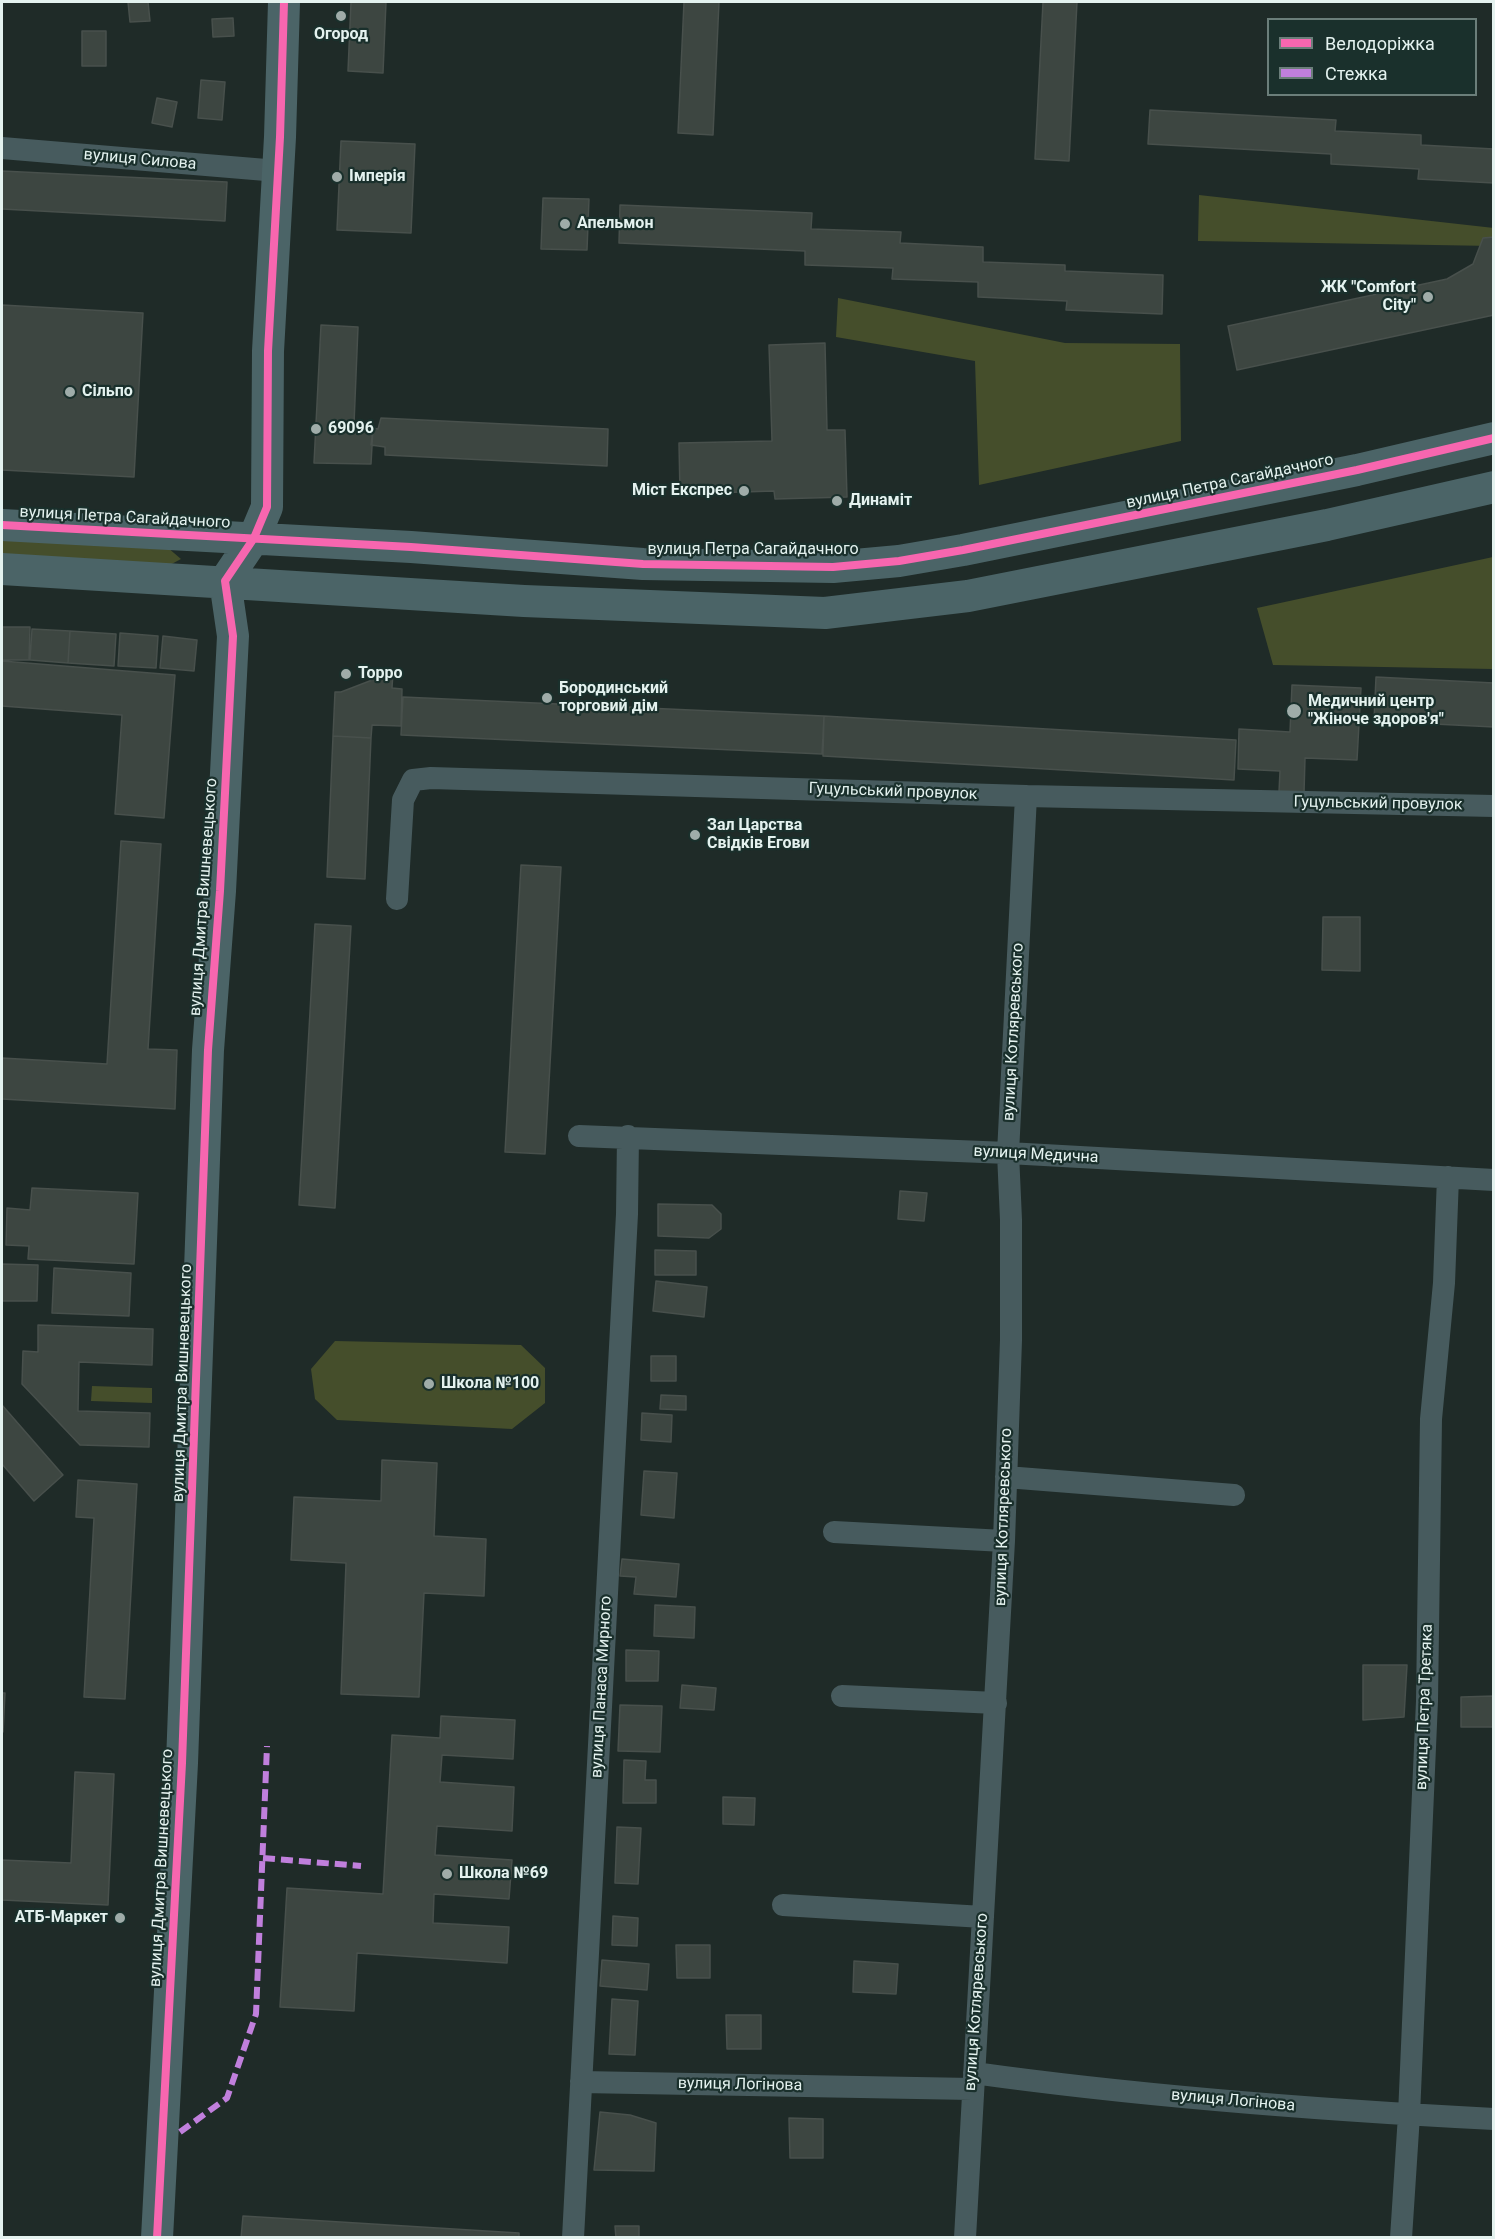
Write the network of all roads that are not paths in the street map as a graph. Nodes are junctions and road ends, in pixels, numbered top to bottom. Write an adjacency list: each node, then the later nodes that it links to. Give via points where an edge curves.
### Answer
1 (284, 2): 3 (street)
2 (2, 148): 3 (street, вулиця Силова)
3 (278, 171): 7 (street, via 268,351 267,507)
4 (1494, 438): 7 (street, вулиця Петра Сагайдачного, via 1357,470 963,550 833,567 643,564)
5 (1494, 487): 9 (street, via 1327,525 968,596 825,613 524,601)
6 (2, 525): 7 (street, вулиця Петра Сагайдачного)
7 (254, 538): 9 (street)
8 (2, 569): 9 (street)
9 (225, 581): 30 (street, вулиця Дмитра Вишневецького, via 233,636 208,1050 182,1763)
10 (1026, 796): 11 (street, Гуцульський провулок); 12 (street, Гуцульський провулок, via 413,780 403,800); 15 (street, вулиця Котляревського)
11 (1494, 806)
12 (397, 899)
13 (579, 1136): 14 (street, вулиця Медична)
14 (628, 1136): 15 (street, вулиця Медична); 27 (street, вулиця Панаса Мирного)
15 (1008, 1153): 16 (street, вулиця Медична); 18 (street, вулиця Котляревського, via 1011,1340)
16 (1448, 1177): 17 (street, вулиця Медична); 28 (street, вулиця Петра Третяка, via 1444,1282 1431,1419 1427,1701)
17 (1494, 1180)
18 (1006, 1477): 19 (street); 21 (street, вулиця Котляревського)
19 (1234, 1495)
20 (834, 1532): 21 (street)
21 (1004, 1541): 23 (street, вулиця Котляревського)
22 (842, 1696): 23 (street)
23 (996, 1703): 25 (street, вулиця Котляревського)
24 (783, 1905): 25 (street)
25 (983, 1917): 26 (street, вулиця Котляревського)
26 (973, 2081): 27 (street, вулиця Логінова); 28 (street, вулиця Логінова); 32 (street, вулиця Котляревського)
27 (581, 2082): 31 (street, вулиця Панаса Мирного)
28 (1409, 2115): 29 (street, вулиця Логінова); 33 (street, вулиця Петра Третяка)
29 (1494, 2119)
30 (157, 2238)
31 (573, 2238)
32 (964, 2238)
33 (1401, 2238)

